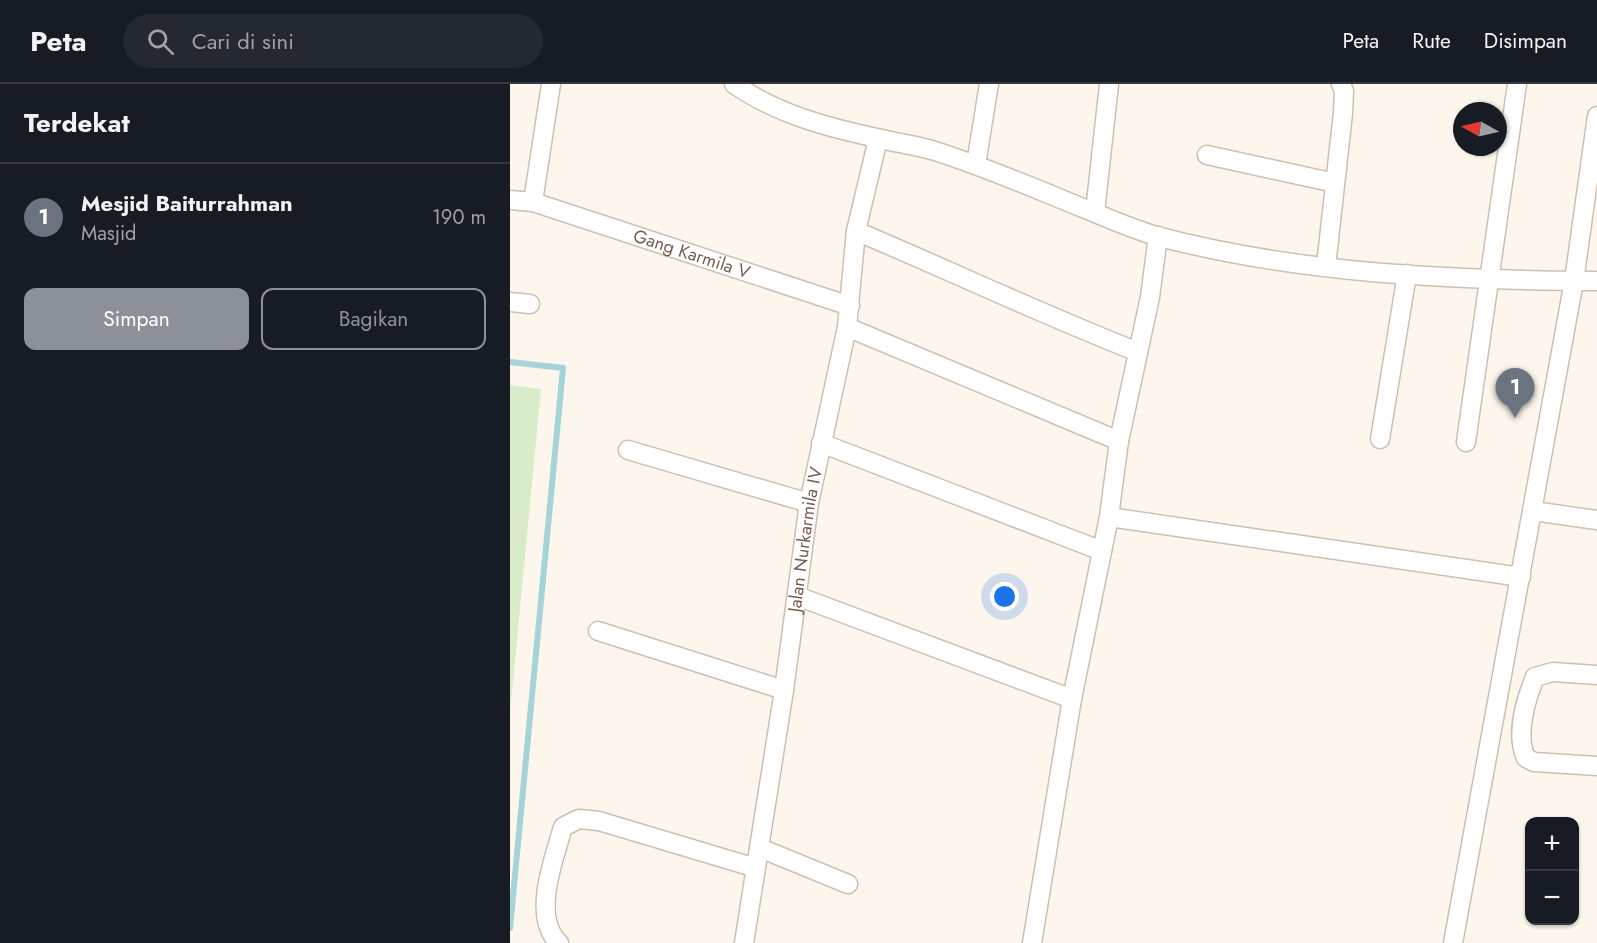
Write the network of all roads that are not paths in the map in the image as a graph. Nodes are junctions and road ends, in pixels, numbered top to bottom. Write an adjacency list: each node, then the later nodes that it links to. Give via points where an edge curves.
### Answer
1 (551, 84): 13 (street)
2 (734, 84): 8 (street, via 794,116)
3 (989, 84): 10 (street)
4 (1109, 84): 14 (street)
5 (1341, 84): 11 (street, via 1344,91)
6 (1516, 84): 19 (street)
7 (1597, 116): 20 (street)
8 (878, 139): 10 (street); 15 (street, Jalan Nurkarmila IV)
9 (1207, 155): 11 (street)
10 (976, 164): 14 (street)
11 (1335, 183): 17 (street)
12 (510, 200): 13 (street, Gang Karmila V)
13 (533, 202): 24 (street, Gang Karmila V)
14 (1095, 212): 16 (street)
15 (856, 231): 24 (street, Jalan Nurkarmila IV); 26 (street)
16 (1158, 236): 17 (street); 26 (street)
17 (1326, 266): 18 (street)
18 (1407, 274): 19 (street); 27 (street)
19 (1491, 280): 20 (street); 29 (street)
20 (1574, 281): 21 (street); 33 (street)
21 (1597, 281)
22 (510, 302): 23 (street)
23 (530, 304)
24 (850, 306): 25 (street, Jalan Nurkarmila IV)
25 (847, 327): 28 (street); 30 (street, Jalan Nurkarmila IV)
26 (1138, 352): 28 (street)
27 (1380, 439)
28 (1119, 441): 34 (street)
29 (1466, 442)
30 (821, 443): 32 (street, Jalan Nurkarmila IV); 36 (street)
31 (628, 450): 32 (street)
32 (809, 503): 38 (street, Jalan Nurkarmila IV)
33 (1533, 511): 35 (street); 37 (street)
34 (1109, 517): 36 (street); 37 (street)
35 (1597, 520)
36 (1102, 551): 42 (street)
37 (1521, 578): 50 (street)
38 (797, 596): 41 (street, Jalan Nurkarmila IV); 42 (street)
39 (598, 631): 41 (street)
40 (1597, 675): 43 (street, via 1553,672 1535,677 1528,695 1522,741 1527,758 1534,762)
41 (784, 690): 44 (street, Jalan Nurkarmila IV)
42 (1072, 699): 49 (street)
43 (1597, 766)
44 (760, 848): 45 (street, Jalan Nurkarmila IV); 46 (street)
45 (756, 868): 47 (street, via 600,821 579,819 563,827 549,877 545,917 550,935); 48 (street, Jalan Nurkarmila IV)
46 (848, 884)
47 (559, 943)
48 (744, 943)
49 (1032, 943)
50 (1453, 943)

